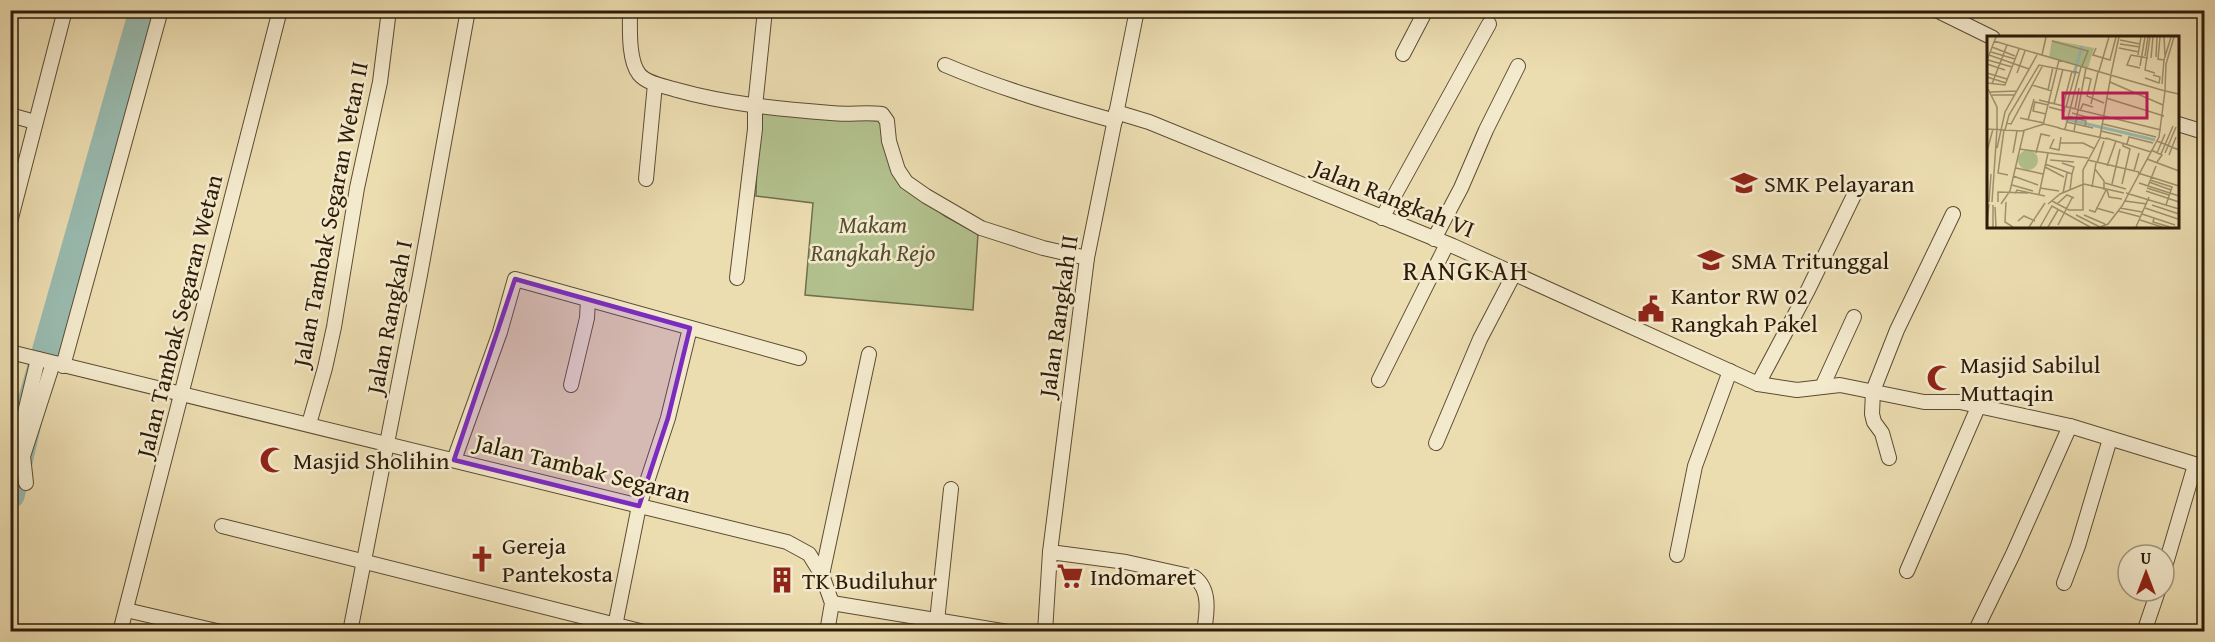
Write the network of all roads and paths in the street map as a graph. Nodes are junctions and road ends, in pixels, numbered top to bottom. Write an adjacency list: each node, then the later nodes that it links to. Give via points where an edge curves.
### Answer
1 (162, 10): 39 (street)
2 (280, 10): 46 (street, Jalan Tambak Segaran Wetan)
3 (389, 10): 48 (street, Jalan Tambak Segaran Wetan II, via 380,82 357,188 334,327)
4 (468, 10): 51 (street, Jalan Rangkah I)
5 (630, 10): 16 (street, via 634,64 638,73)
6 (765, 10): 17 (street)
7 (1137, 10): 19 (street, Jalan Rangkah II)
8 (1426, 10): 13 (street)
9 (1936, 10): 12 (street)
10 (62, 11): 20 (street)
11 (1489, 24): 27 (street)
12 (1989, 36)
13 (1403, 54)
14 (945, 65): 19 (street, Jalan Rangkah VI, via 1065,108)
15 (1518, 66): 28 (street, via 1486,130)
16 (655, 84): 17 (street); 23 (street)
17 (755, 106): 29 (street, via 882,114 888,121 889,141 898,170 906,182 981,228); 31 (street)
18 (10, 115): 20 (street)
19 (1116, 117): 27 (street, Jalan Rangkah VI, via 1149,122); 29 (street, Jalan Rangkah II)
20 (35, 122): 25 (street)
21 (2179, 124): 22 (street)
22 (2205, 132)
23 (646, 179)
24 (1856, 192): 42 (street)
25 (12, 213)
26 (1953, 214): 45 (street, via 1897,330)
27 (1382, 218): 28 (street, Jalan Rangkah VI)
28 (1440, 242): 30 (street, Jalan Rangkah VI); 41 (street)
29 (1087, 258): 62 (street, Jalan Rangkah II)
30 (1514, 274): 40 (street, Jalan Rangkah VI); 52 (street, via 1480,339)
31 (737, 278)
32 (588, 300): 34 (street); 43 (street); 55 (street, via 515,279)
33 (1854, 317): 44 (street)
34 (690, 328): 37 (street); 59 (street, via 668,418)
35 (10, 352): 38 (street, Jalan Tambak Segaran)
36 (869, 354): 66 (street)
37 (799, 358)
38 (38, 359): 39 (street, Jalan Tambak Segaran); 53 (street)
39 (56, 364): 46 (street, Jalan Tambak Segaran); 57 (street, via 23,456)
40 (1730, 371): 42 (street, Jalan Rangkah VI); 63 (street, via 1695,466)
41 (1379, 380)
42 (1758, 384): 44 (street, Jalan Rangkah VI, via 1797,390)
43 (571, 386)
44 (1822, 387): 45 (street, Jalan Rangkah VI, via 1840,385)
45 (1873, 391): 47 (street, Jalan Rangkah VI, via 1924,402); 54 (street, via 1872,414)
46 (183, 394): 48 (street, Jalan Tambak Segaran); 70 (street, Jalan Tambak Segaran Wetan)
47 (1978, 405): 49 (street, Jalan Rangkah VI); 65 (street)
48 (309, 424): 51 (street, Jalan Tambak Segaran)
49 (2070, 426): 50 (street, Jalan Rangkah VI); 81 (street)
50 (2110, 439): 56 (street, Jalan Rangkah VI); 67 (street)
51 (388, 443): 55 (street, Jalan Tambak Segaran); 64 (street, Jalan Rangkah I)
52 (1436, 443)
53 (12, 457)
54 (1889, 458)
55 (454, 459): 59 (street, Jalan Tambak Segaran)
56 (2200, 466): 61 (street)
57 (26, 483)
58 (951, 489): 71 (street)
59 (639, 506): 66 (street, Jalan Tambak Segaran, via 787,542 809,554); 72 (street)
60 (222, 526): 64 (street)
61 (2173, 543)
62 (1050, 552): 79 (street, Jalan Rangkah II); 80 (street, via 1126,562 1194,577 1200,581 1207,600)
63 (1677, 555)
64 (364, 561): 72 (street); 75 (street, Jalan Rangkah I)
65 (1907, 571)
66 (822, 575): 68 (street, Jalan Tambak Segaran)
67 (2064, 583)
68 (832, 603): 71 (street); 77 (street)
69 (2153, 603): 82 (street)
70 (126, 610): 73 (street, Jalan Tambak Segaran Wetan); 74 (street)
71 (937, 621): 78 (street)
72 (614, 628): 76 (street)
73 (120, 632)
74 (221, 632)
75 (350, 632)
76 (644, 632)
77 (826, 632)
78 (1008, 632)
79 (1045, 632)
80 (1204, 632)
81 (1975, 632)
82 (2144, 632)

